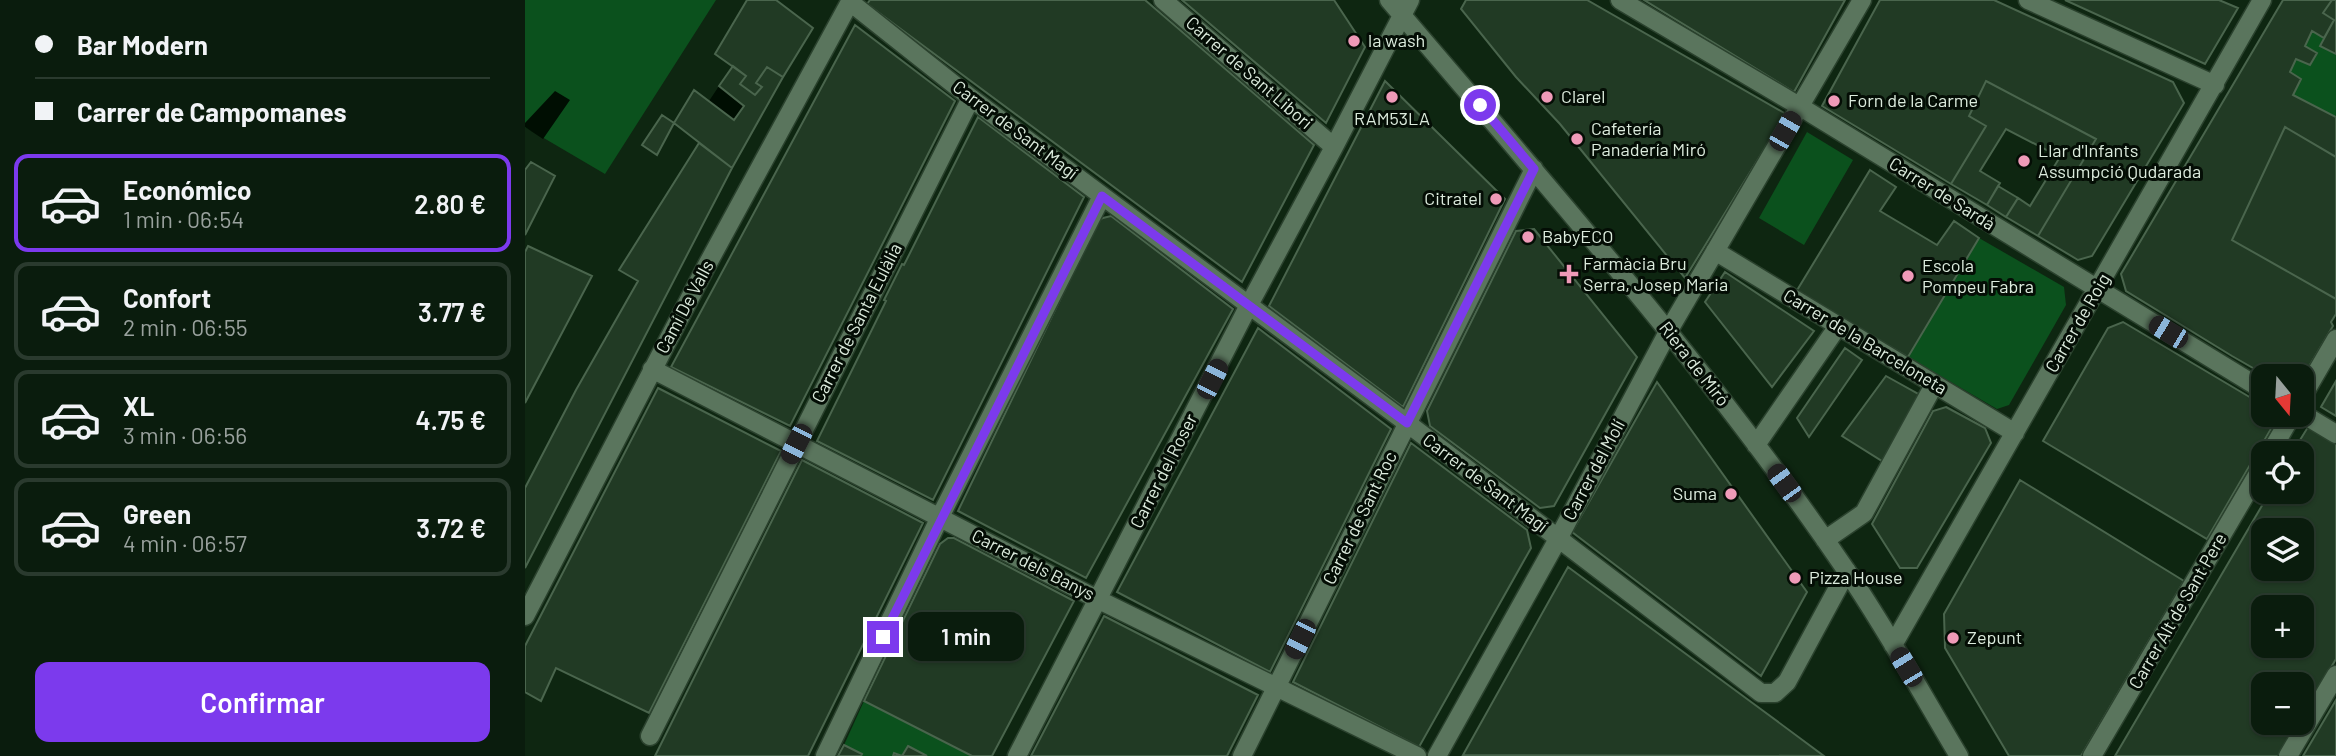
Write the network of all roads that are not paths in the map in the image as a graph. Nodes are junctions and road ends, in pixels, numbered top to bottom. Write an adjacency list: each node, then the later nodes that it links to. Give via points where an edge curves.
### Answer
1 (1163, 0): 12 (street, Carrer de Sant Libori)
2 (1389, 0): 8 (street, Riera de Miró)
3 (1620, 0): 11 (street, Carrer de Sardà)
4 (1862, 0): 11 (street, Carrer del Molí)
5 (2028, 0): 9 (street)
6 (851, 1): 10 (street, Carrer de Sant Magí); 21 (street, Camí De Valls)
7 (2258, 1): 9 (street, Carrer de Roig)
8 (1406, 7): 12 (street, Carrer del Roser); 13 (street, Riera de Miró)
9 (2215, 85): 16 (street, Carrer de Roig)
10 (971, 97): 14 (street, Carrer de Sant Magí); 29 (street, Carrer de Santa Eulàlia)
11 (1799, 106): 15 (street, Carrer del Molí); 16 (street, Carrer de Sardà)
12 (1334, 147): 17 (street, Carrer del Roser)
13 (1534, 169): 19 (street, Riera de Miró); 26 (street, Carrer de Sant Roc)
14 (1102, 196): 17 (street, Carrer de Sant Magí); 32 (street)
15 (1715, 251): 18 (street, Carrer de la Barceloneta); 19 (street, Carrer del Molí)
16 (2098, 290): 23 (street, Carrer de Sardà); 27 (street, Carrer de Roig)
17 (1249, 305): 26 (street, Carrer de Sant Magí); 36 (street, Carrer del Roser)
18 (1838, 326): 24 (street, Carrer de la Barceloneta); 30 (street)
19 (1668, 330): 30 (street, Riera de Miró); 33 (street, Carrer del Molí)
20 (2336, 340): 22 (street)
21 (652, 369): 29 (street, Carrer dels Banys); 37 (street, Camí De Valls)
22 (2314, 377)
23 (2251, 383)
24 (1934, 385): 27 (street, Carrer de la Barceloneta); 34 (street, via 1864,513)
25 (2314, 421): 28 (street)
26 (1407, 423): 33 (street, Carrer de Sant Magí); 40 (street, Carrer de Sant Roc)
27 (2015, 433): 38 (street, Carrer de Roig)
28 (2336, 434)
29 (796, 444): 32 (street, Carrer dels Banys); 41 (street, Carrer de Santa Eulàlia)
30 (1756, 445): 34 (street, Riera de Miró)
31 (2251, 485): 48 (street, Carrer Alt de Sant Pere)
32 (940, 517): 36 (street, Carrer dels Banys); 42 (street)
33 (1558, 539): 35 (street, Carrer de Sant Magí, via 1761,692 1775,693 1787,682); 46 (street, Carrer del Molí)
34 (1825, 540): 35 (street, Riera de Miró)
35 (1847, 571): 38 (street, Riera de Miró)
36 (1099, 600): 40 (street, Carrer dels Banys); 43 (street, Carrer del Roser)
37 (525, 617)
38 (1892, 645): 47 (street, Riera de Miró)
39 (2336, 675): 49 (street)
40 (1276, 687): 44 (street, Carrer de Sant Roc); 45 (street, Carrer dels Banys)
41 (650, 736)
42 (825, 756)
43 (1017, 756)
44 (1242, 756)
45 (1417, 756)
46 (1437, 756)
47 (1959, 756)
48 (2092, 756)
49 (2288, 756)

